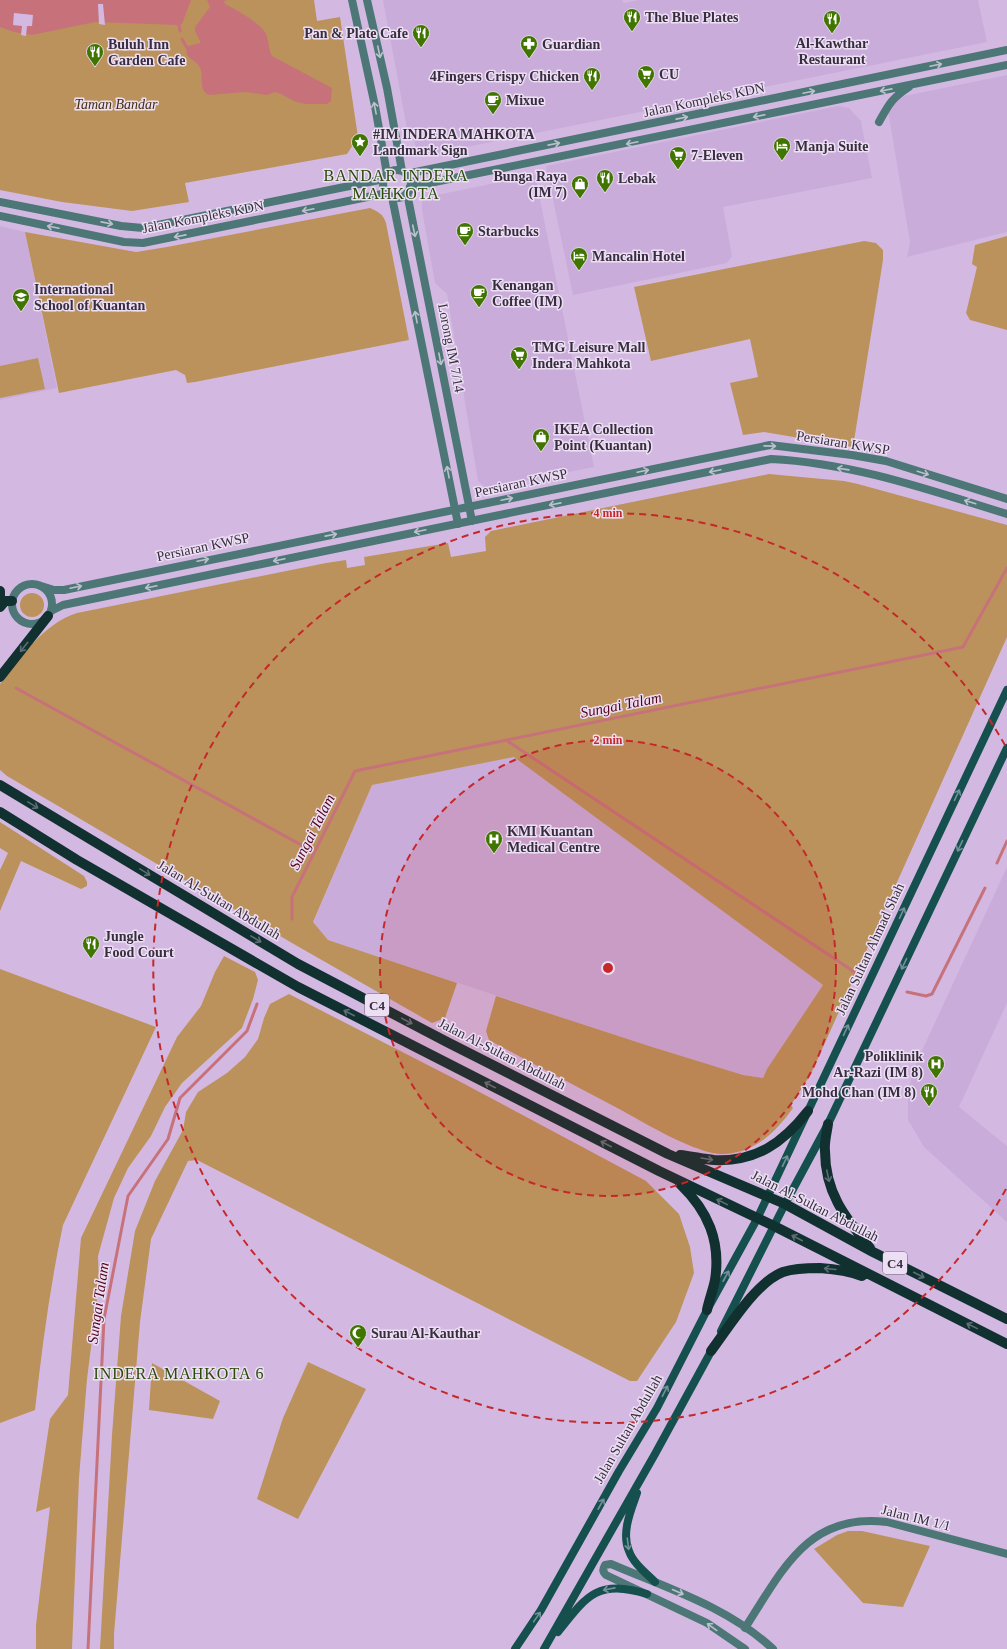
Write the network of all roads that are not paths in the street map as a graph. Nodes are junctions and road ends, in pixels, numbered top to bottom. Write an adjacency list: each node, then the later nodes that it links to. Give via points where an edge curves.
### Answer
1 (352, 0): 8 (street, one-way to 1, via 375,106)
2 (367, 0): 7 (street, one-way to 7)
3 (1007, 50): 7 (street, Jalan Kompleks KDN, one-way to 3)
4 (1007, 66): 5 (street, Jalan Kompleks KDN)
5 (912, 85): 6 (street, via 894,97); 9 (street, Jalan Kompleks KDN, one-way to 9)
6 (879, 122)
7 (404, 172): 8 (street, via 394,170); 9 (street, via 410,181)
8 (385, 177): 10 (street, via 383,186); 13 (street, Jalan Kompleks KDN)
9 (408, 190): 10 (street, via 399,197); 18 (street, Lorong IM 7/14, one-way to 18)
10 (390, 195): 14 (street, Jalan Kompleks KDN, one-way to 14); 19 (street, Lorong IM 7/14, one-way to 10)
11 (0, 202): 13 (street, Jalan Kompleks KDN, one-way to 13)
12 (0, 216): 14 (street, Jalan Kompleks KDN, one-way to 12)
13 (138, 228): 14 (street)
14 (138, 243)
15 (590, 482): 16 (street); 17 (street, Persiaran KWSP, one-way to 17, via 770,445 886,462); 18 (street, Persiaran KWSP, one-way to 15)
16 (594, 497): 20 (street, Persiaran KWSP, one-way to 16, via 882,476 771,459); 21 (street, Persiaran KWSP, one-way to 21)
17 (1007, 499)
18 (469, 507): 19 (street, Persiaran KWSP); 21 (street, Lorong IM 7/14)
19 (455, 510): 22 (street, Lorong IM 7/14); 23 (street, Persiaran KWSP, one-way to 19)
20 (1007, 514)
21 (472, 521): 22 (street, Persiaran KWSP)
22 (458, 524): 24 (street, Persiaran KWSP, one-way to 24)
23 (230, 555): 24 (street); 25 (street, Persiaran KWSP, one-way to 23, via 58,590)
24 (232, 570): 30 (street, Persiaran KWSP, one-way to 30, via 63,605)
25 (38, 585): 28 (street, Persiaran KWSP, via 28,584 22,587); 30 (street, via 47,590 51,597 52,606)
26 (0, 591): 27 (main road)
27 (0, 598)
28 (12, 601): 29 (main road, via 5,601); 30 (street, Persiaran KWSP, via 16,616 26,623 39,623)
29 (0, 607)
30 (49, 614): 31 (main road, one-way to 31)
31 (0, 677)
32 (1007, 690): 38 (main road, Jalan Sultan Ahmad Shah, one-way to 32)
33 (1007, 748): 39 (main road, one-way to 39)
34 (0, 779): 36 (main road)
35 (0, 785): 36 (main road, Jalan Al-Sultan Abdullah / C4)
36 (14, 793): 40 (main road, Jalan Al-Sultan Abdullah / C4, one-way to 40, via 298,964)
37 (0, 812): 41 (main road, C4, one-way to 37, via 298,987 77,860)
38 (808, 1111): 40 (main road, one-way to 38, via 713,1160 736,1159 757,1153 777,1143 794,1129); 42 (main road, Jalan Sultan Ahmad Shah, one-way to 38)
39 (828, 1124): 43 (main road); 46 (main road, one-way to 46, via 824,1150 827,1176 836,1202)
40 (668, 1154): 42 (main road, Jalan Al-Sultan Abdullah / C4)
41 (659, 1171): 44 (main road, C4, one-way to 41); 48 (main road, via 678,1182 694,1198 706,1216 713,1236 715,1280)
42 (768, 1196): 43 (main road, Jalan Al-Sultan Abdullah / C4); 44 (main road, Jalan Sultan Ahmad Shah)
43 (785, 1204): 45 (main road); 46 (main road, Jalan Al-Sultan Abdullah / C4)
44 (757, 1219): 45 (main road, C4); 48 (main road, Jalan Sultan Abdullah, one-way to 44)
45 (774, 1226): 47 (main road, C4, one-way to 45); 51 (main road)
46 (873, 1252): 49 (main road, Jalan Al-Sultan Abdullah / C4, one-way to 49)
47 (919, 1300): 50 (main road, C4, one-way to 47); 51 (main road, one-way to 51, via 857,1274 834,1269 802,1268 783,1272 758,1289)
48 (707, 1310): 57 (main road, Jalan Sultan Abdullah, one-way to 48, via 541,1610 657,1408)
49 (1007, 1319)
50 (1007, 1344)
51 (711, 1351): 52 (main road)
52 (655, 1454): 54 (main road, one-way to 54, via 639,1489 627,1529 628,1551 636,1564); 58 (main road)
53 (1007, 1554): 56 (street, Jalan IM 1/1, via 887,1522 854,1521 833,1526 798,1551 783,1569)
54 (655, 1582): 55 (street, via 608,1563 605,1565 603,1572 606,1575); 56 (street, one-way to 56, via 713,1608)
55 (646, 1594): 58 (main road, one-way to 58, via 612,1588 593,1593 578,1606); 59 (street, one-way to 55, via 707,1623)
56 (745, 1628): 60 (street)
57 (514, 1649)
58 (544, 1649)
59 (745, 1649)
60 (773, 1649)

